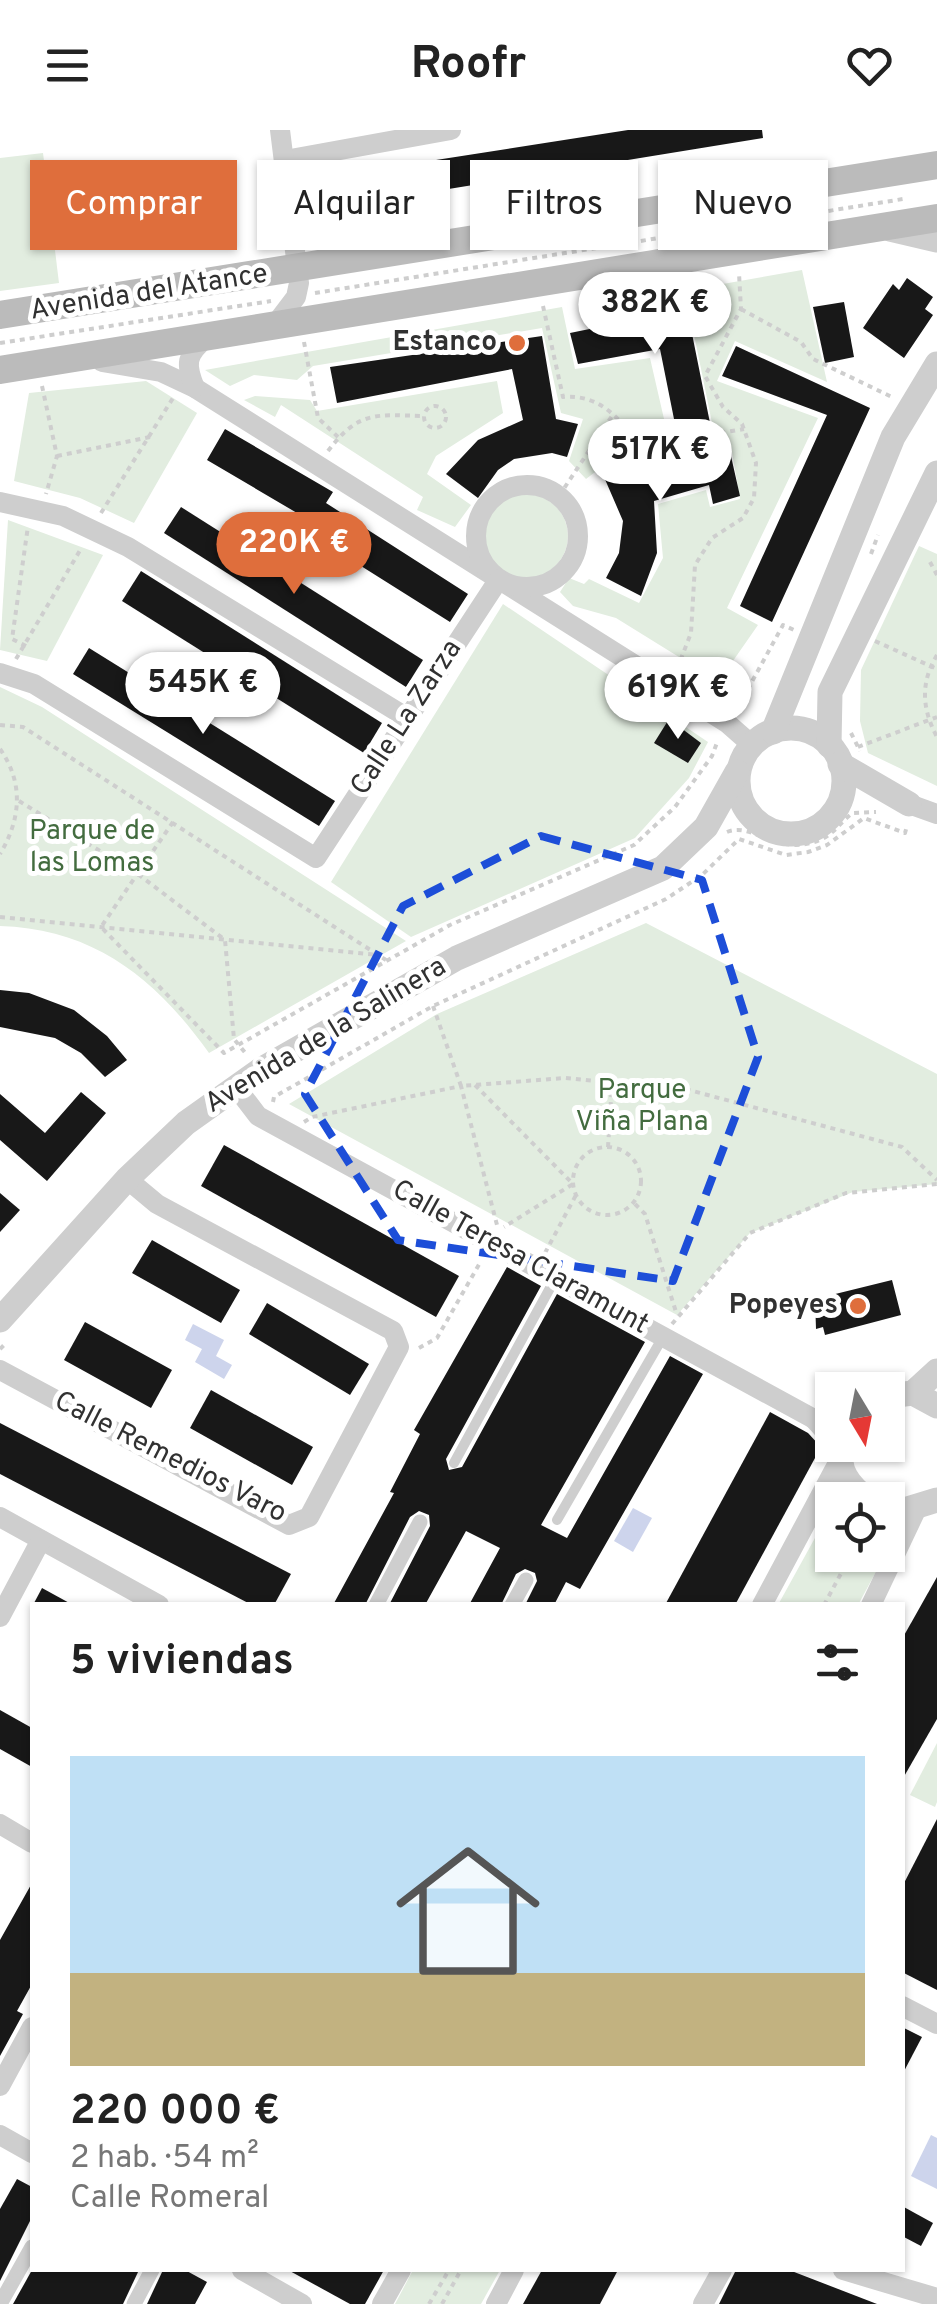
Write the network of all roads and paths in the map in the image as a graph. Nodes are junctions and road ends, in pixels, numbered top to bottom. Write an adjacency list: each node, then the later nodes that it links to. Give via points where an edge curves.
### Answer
1 (280, 130): 4 (street)
2 (451, 130): 3 (street)
3 (385, 136): 4 (street)
4 (284, 160)
5 (937, 165): 7 (main road, Avenida del Atance)
6 (906, 198): 7 (path)
7 (875, 202): 8 (main road, Avenida del Atance); 9 (street); 10 (main road, Avenida del Atance); 11 (path); 17 (main road, Avenida del Atance)
8 (937, 218)
9 (937, 240)
10 (638, 241)
11 (638, 241)
12 (638, 243): 17 (main road, Avenida del Atance)
13 (280, 250): 20 (street)
14 (580, 250): 19 (main road, Avenida del Atance)
15 (580, 250): 19 (path)
16 (611, 250): 18 (main road, Avenida del Atance)
17 (736, 251): 21 (path)
18 (538, 283): 19 (main road, Avenida del Atance); 30 (path, via 564,397 579,396)
19 (346, 288): 20 (main road, Avenida del Atance); 20 (main road, Avenida del Atance); 20 (path)
20 (277, 303): 22 (main road, Avenida del Atance); 23 (main road, Avenida del Atance); 24 (path); 31 (path, via 318,418 340,436 364,418)
21 (741, 309): 29 (path, via 801,342 813,359); 32 (path, via 704,376)
22 (0, 316)
23 (206, 338): 25 (main road, Avenida del Atance); 28 (street, via 189,352 186,367)
24 (0, 343)
25 (51, 363): 27 (main road, Avenida del Atance); 28 (street, via 128,363); 34 (path)
26 (937, 364): 29 (street)
27 (0, 370)
28 (195, 388): 43 (street)
29 (912, 407): 62 (street)
30 (614, 412): 32 (path, via 642,446); 36 (path)
31 (424, 416): 31 (path, via 432,428 446,419 438,407)
32 (744, 428): 54 (path, via 756,463 754,498 743,518 712,538 695,565 691,634)
33 (150, 437): 34 (path)
34 (56, 456): 37 (path, via 46,495)
35 (937, 473): 63 (street, via 830,692)
36 (559, 496): 42 (street, via 544,488 512,487 485,507); 47 (street, via 571,509 578,542 564,572)
37 (59, 500)
38 (0, 502): 57 (street, via 64,516 128,547)
39 (86, 510): 40 (path)
40 (100, 515)
41 (30, 519): 49 (path, via 12,639)
42 (476, 538): 43 (street); 46 (street, via 487,568)
43 (446, 548): 46 (street)
44 (930, 562): 45 (path)
45 (937, 576)
46 (499, 579): 47 (street, via 532,587); 48 (street); 57 (street, Calle La Zarza)
47 (550, 582): 48 (street)
48 (558, 619): 56 (street)
49 (26, 646)
50 (864, 652): 52 (path, via 871,639)
51 (937, 655): 52 (path)
52 (930, 667): 53 (path); 59 (path)
53 (937, 670)
54 (676, 673)
55 (0, 674): 57 (street, Calle La Zarza, via 34,684 316,858)
56 (715, 715): 62 (street); 80 (path, via 708,726 718,740 712,756 674,808 634,845)
57 (406, 717)
58 (937, 717): 59 (path)
59 (928, 720): 61 (path); 63 (path)
60 (0, 725): 73 (path, via 23,727)
61 (937, 737)
62 (763, 738): 63 (street, via 804,729); 66 (street)
63 (844, 747): 65 (path); 68 (street); 72 (street)
64 (0, 749): 67 (path, via 12,766)
65 (867, 761)
66 (737, 772): 69 (street); 74 (street, Avenida de la Salinera)
67 (19, 801): 75 (path); 76 (path)
68 (837, 808): 69 (street, via 820,825 793,834 764,826); 72 (street, via 871,799)
69 (749, 813): 74 (street, Avenida de la Salinera, via 722,817)
70 (937, 814): 72 (street)
71 (883, 815): 74 (path, via 854,813 804,845 774,844 735,829)
72 (908, 816): 81 (path, via 904,833 864,818 827,845 786,855 739,839 666,899)
73 (173, 822): 76 (path); 80 (path)
74 (712, 833): 83 (street, Avenida de la Salinera, via 663,868 458,958)
75 (0, 854)
76 (139, 875): 78 (path); 79 (path)
77 (0, 917): 78 (path)
78 (101, 927): 79 (path); 82 (path, via 224,1052)
79 (225, 940): 80 (path); 82 (path)
80 (384, 958): 82 (path)
81 (433, 1006): 87 (path); 88 (path, via 274,1097)
82 (235, 1044): 83 (path)
83 (262, 1069): 86 (street, Avenida de la Salinera)
84 (612, 1083): 85 (path, via 565,1078); 92 (path); 94 (path, via 689,1090 902,1147)
85 (475, 1085): 87 (path); 95 (path)
86 (235, 1086): 93 (street, Avenida de la Salinera); 102 (street, Calle Teresa Claramunt, via 258,1116)
87 (460, 1086): 90 (path)
88 (273, 1106)
89 (293, 1119): 90 (path)
90 (302, 1124): 91 (path)
91 (318, 1133)
92 (608, 1147): 95 (path, via 579,1162); 97 (path, via 638,1167)
93 (127, 1179): 104 (street, Avenida de la Salinera); 106 (street, Calle Remedios Varo, via 157,1204 393,1331 399,1347 309,1517 288,1525)
94 (937, 1182): 97 (path, via 846,1193 750,1233 677,1315 646,1214)
95 (573, 1184): 96 (path); 99 (path)
96 (576, 1195): 97 (path, via 602,1215); 101 (path)
97 (633, 1202)
98 (480, 1222): 99 (path)
99 (497, 1231): 100 (path)
100 (512, 1240)
101 (544, 1256)
102 (556, 1278): 103 (street, Calle Teresa Claramunt); 113 (lane)
103 (664, 1326): 111 (street, Calle Teresa Claramunt); 116 (lane)
104 (6, 1328): 105 (path)
105 (0, 1349)
106 (0, 1370)
107 (937, 1372): 108 (street)
108 (905, 1392)
109 (905, 1396): 110 (street)
110 (937, 1406)
111 (815, 1415)
112 (831, 1462): 124 (street)
113 (454, 1463)
114 (927, 1504): 126 (street)
115 (0, 1517): 118 (street)
116 (557, 1520)
117 (420, 1522): 122 (street)
118 (41, 1540): 121 (street); 127 (street)
119 (842, 1572): 125 (path)
120 (526, 1580): 123 (street)
121 (154, 1602)
122 (378, 1602)
123 (514, 1602)
124 (763, 1602)
125 (826, 1602)
126 (874, 1602)
127 (0, 1618)
128 (0, 1824): 129 (street)
129 (30, 1843)
130 (905, 2008): 131 (street)
131 (937, 2024)
132 (30, 2031): 133 (street)
133 (0, 2086)
134 (0, 2135): 135 (street)
135 (30, 2152)
136 (30, 2250): 146 (street)
137 (151, 2272): 147 (street)
138 (246, 2272): 148 (street)
139 (400, 2272): 149 (street)
140 (447, 2272): 150 (path)
141 (459, 2272): 151 (path)
142 (513, 2272): 152 (street)
143 (721, 2272): 153 (street)
144 (850, 2272): 145 (street)
145 (937, 2298)
146 (0, 2304)
147 (134, 2304)
148 (302, 2304)
149 (382, 2304)
150 (429, 2304)
151 (442, 2304)
152 (496, 2304)
153 (704, 2304)

